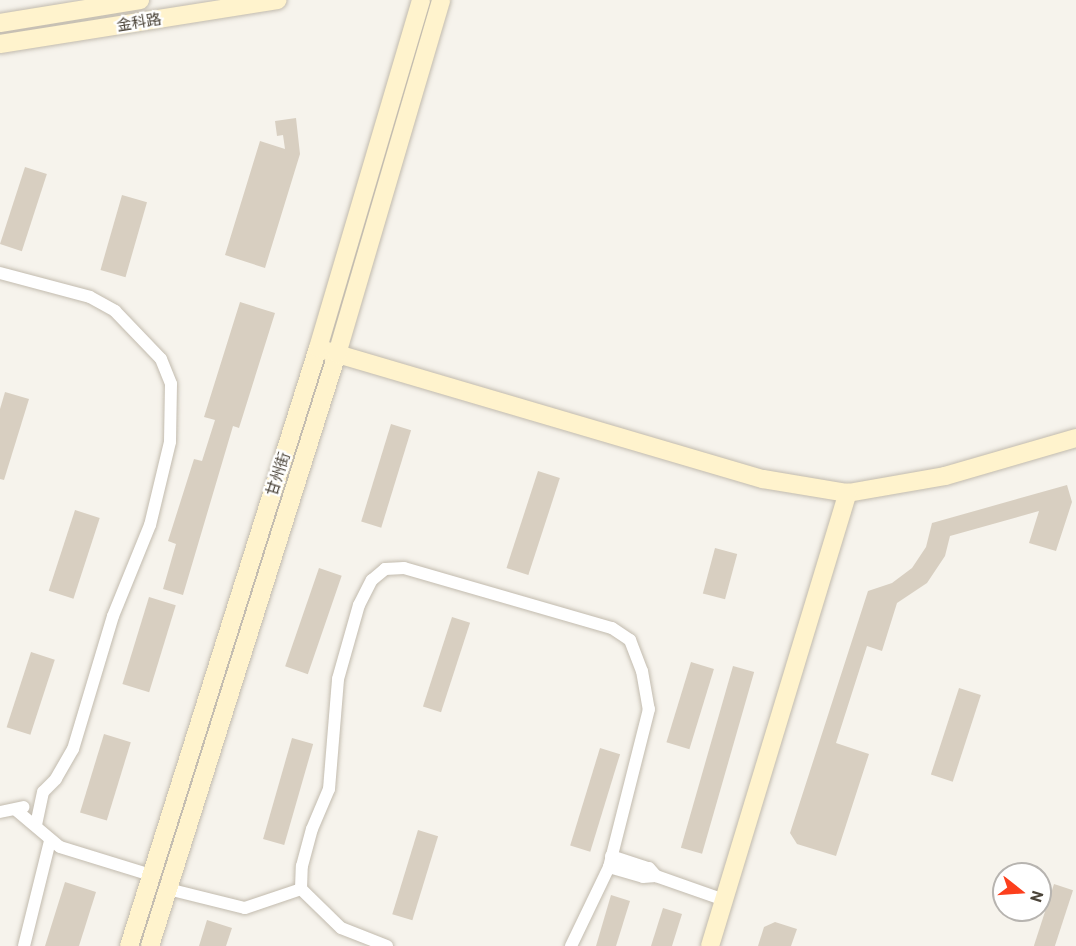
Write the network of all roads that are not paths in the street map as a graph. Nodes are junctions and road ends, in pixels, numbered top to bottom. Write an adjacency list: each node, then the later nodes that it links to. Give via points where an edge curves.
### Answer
1 (140, 0): 5 (street, 金科路)
2 (278, 0): 6 (street, 金科路)
3 (421, 0): 8 (street, 甘州街)
4 (441, 0): 9 (street, 甘州街)
5 (0, 24)
6 (0, 44)
7 (0, 273): 12 (street, via 90,297 115,311 161,359 171,384 170,442 150,525 113,616 73,749)
8 (318, 348): 9 (street); 18 (street, 甘州街)
9 (337, 354): 11 (street, via 763,479); 19 (street, 甘州街)
10 (1076, 438): 11 (street, via 945,476)
11 (848, 493): 21 (street)
12 (43, 792): 13 (street); 15 (street)
13 (16, 810): 14 (street); 15 (street)
14 (0, 812)
15 (36, 825): 16 (street)
16 (50, 841): 18 (street); 22 (street)
17 (610, 861): 20 (street, via 649,709 642,671 630,640 612,628 446,578 404,568 385,569 372,580 359,605 338,679 329,789 312,829 302,866); 21 (street, via 643,877 656,876); 26 (street)
18 (151, 875): 23 (street, 甘州街)
19 (168, 889): 20 (street, via 245,908); 24 (street, 甘州街)
20 (301, 889): 25 (street, via 341,928)
21 (724, 900): 27 (street)
22 (24, 946)
23 (129, 946)
24 (150, 946)
25 (387, 946)
26 (572, 946)
27 (710, 946)

